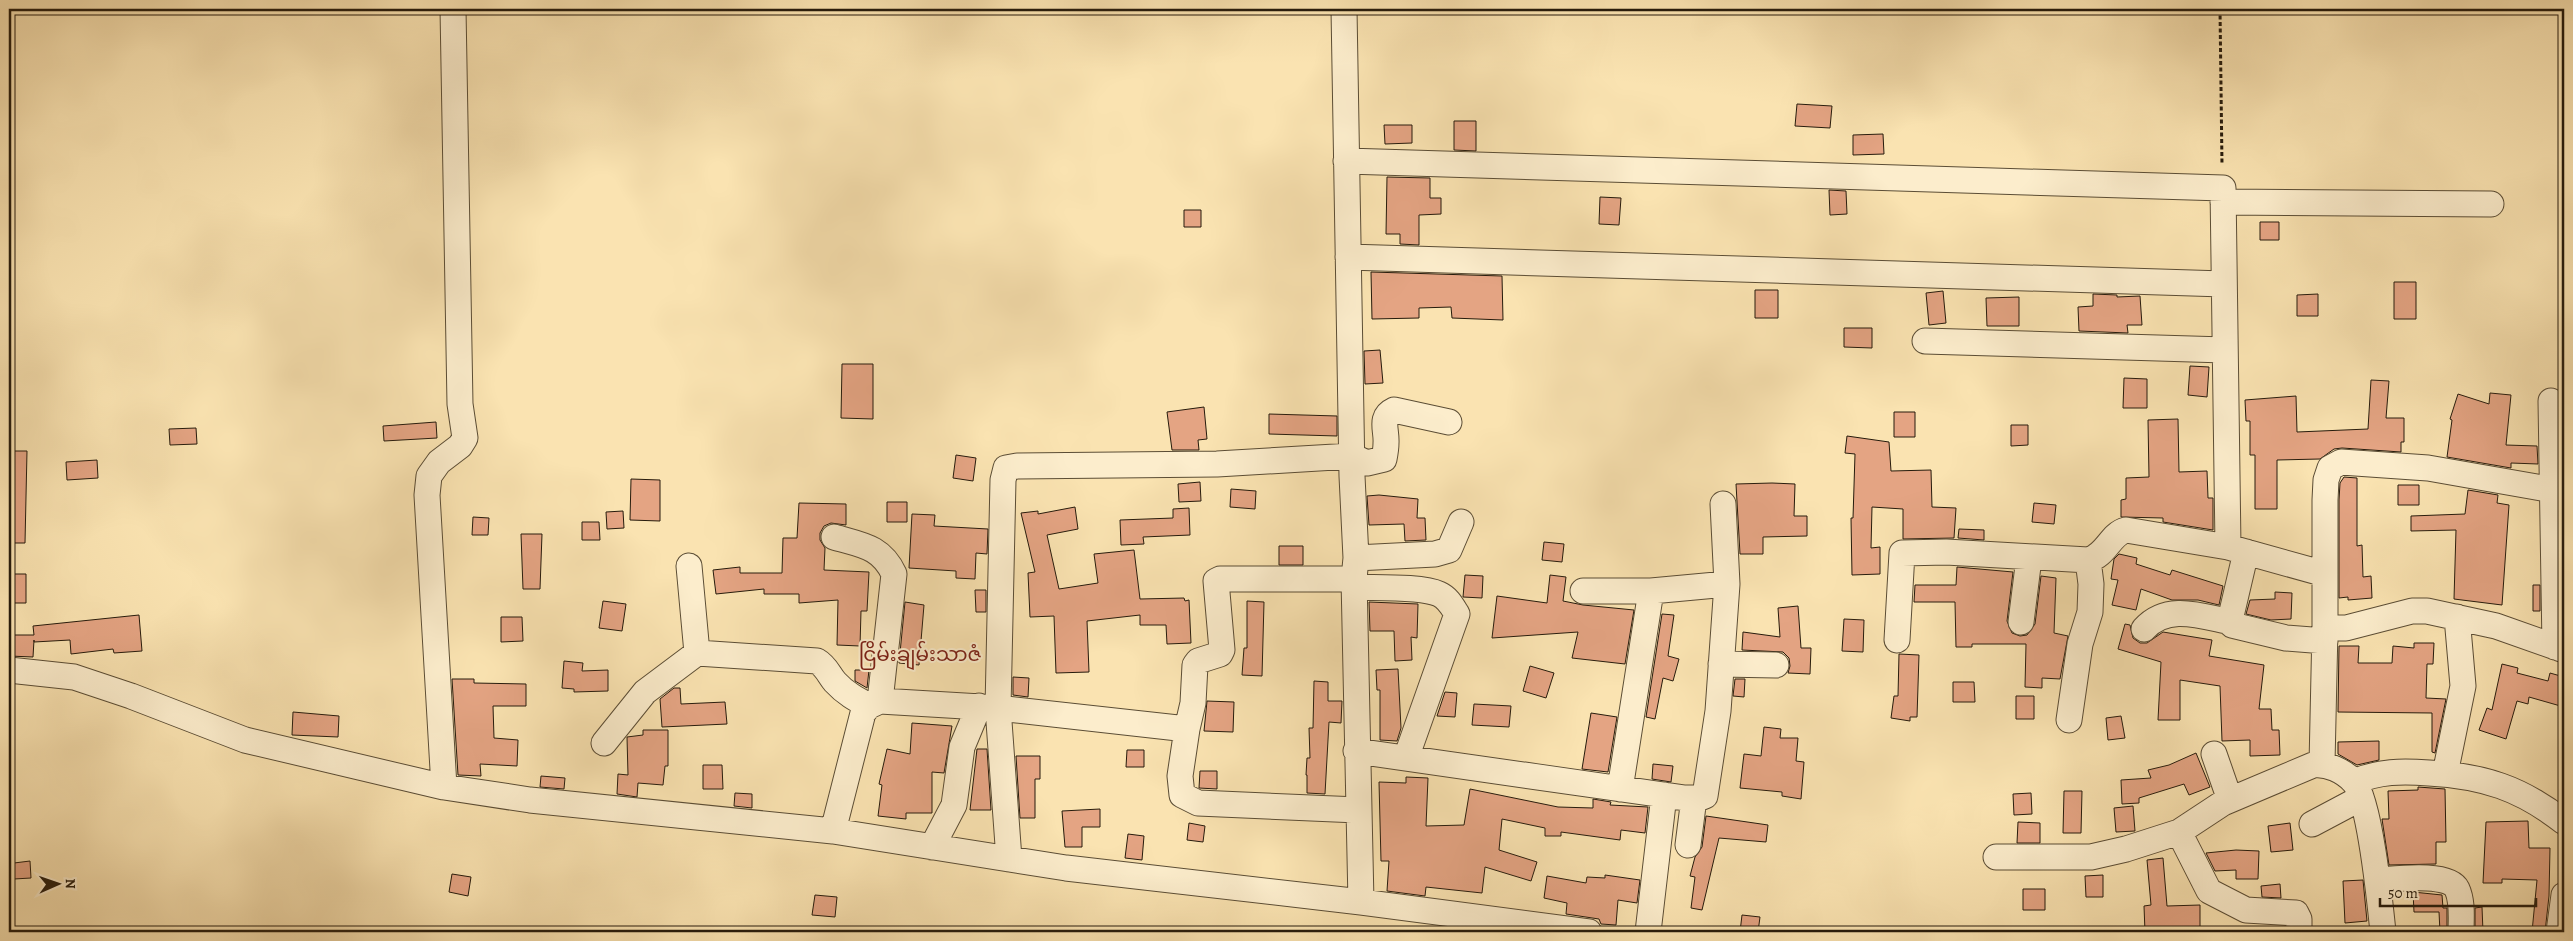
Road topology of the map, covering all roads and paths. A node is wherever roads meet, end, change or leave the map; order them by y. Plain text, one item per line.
1 (452, 9) edge
2 (1344, 9) edge
3 (2220, 9) edge
4 (1346, 161) junction
5 (2223, 195) junction
6 (2491, 204) dead end
7 (1348, 257) junction
8 (2224, 284) junction
9 (1925, 341) dead end
10 (2225, 350) junction
11 (2551, 401) dead end
12 (1449, 422) dead end
13 (1352, 456) junction
14 (2553, 490) junction
15 (1723, 504) dead end
16 (1461, 522) dead end
17 (834, 537) dead end
18 (2237, 549) junction
19 (2559, 552) edge
20 (2029, 558) junction
21 (2088, 560) junction
22 (689, 566) dead end
23 (2325, 574) junction
24 (1355, 575) junction
25 (1727, 584) junction
26 (1651, 591) junction
27 (1583, 592) dead end
28 (2457, 617) junction
29 (2021, 622) dead end
30 (2231, 622) junction
31 (2144, 629) dead end
32 (2325, 635) junction
33 (1896, 640) dead end
34 (2560, 648) edge
35 (697, 654) junction
36 (1721, 664) junction
37 (1776, 665) dead end
38 (9, 670) edge
39 (875, 703) junction
40 (988, 707) junction
41 (2069, 720) dead end
42 (1187, 729) junction
43 (604, 743) dead end
44 (1356, 751) junction
45 (2214, 754) dead end
46 (1406, 758) junction
47 (2322, 764) junction
48 (2445, 774) junction
49 (444, 787) junction
50 (1620, 789) junction
51 (2357, 790) junction
52 (1664, 795) junction
53 (1694, 798) junction
54 (2230, 800) junction
55 (1358, 810) junction
56 (2564, 822) edge
57 (2312, 824) dead end
58 (833, 831) junction
59 (2179, 832) junction
60 (1688, 845) dead end
61 (932, 847) junction
62 (1996, 857) dead end
63 (1009, 859) junction
64 (2378, 880) junction
65 (2564, 896) edge
66 (1361, 902) junction
67 (1542, 929) edge
68 (1589, 932) edge
69 (1648, 932) edge
70 (2298, 932) edge
71 (2383, 932) edge
72 (2461, 932) edge
73 (2559, 932) edge

1 - 49 street
2 - 4 street
3 - 5 path
4 - 5 street
4 - 7 street
5 - 6 street
5 - 8 street
7 - 8 street
7 - 13 street
8 - 10 street
9 - 10 street
10 - 18 street
11 - 14 street
12 - 13 street
13 - 24 street
13 - 40 street
14 - 19 street
14 - 23 street
15 - 25 street
16 - 24 street
17 - 39 street
18 - 21 street
18 - 23 street
18 - 30 street
19 - 34 street
20 - 21 street
20 - 29 street
20 - 33 street
21 - 41 street
22 - 35 street
23 - 32 street
24 - 42 street
24 - 44 street
24 - 46 street
25 - 26 street
25 - 36 street
26 - 27 street
26 - 50 street
28 - 32 street
28 - 34 street
28 - 48 street
30 - 31 street
30 - 32 street
32 - 47 street
35 - 39 street
35 - 43 street
36 - 37 street
36 - 53 street
38 - 49 street
39 - 40 street
39 - 58 street
40 - 42 street
40 - 61 street
40 - 63 street
42 - 55 street
44 - 46 street
44 - 55 street
45 - 54 street
46 - 50 street
47 - 51 street
47 - 54 street
48 - 51 street
48 - 56 street
49 - 58 street
50 - 52 street
51 - 57 street
51 - 64 street
52 - 53 street
52 - 69 street
53 - 60 street
54 - 59 street
55 - 66 street
58 - 61 street
59 - 62 street
59 - 70 street
61 - 63 street
63 - 66 street
64 - 71 street
64 - 72 street
65 - 73 street
66 - 67 street
67 - 68 street

